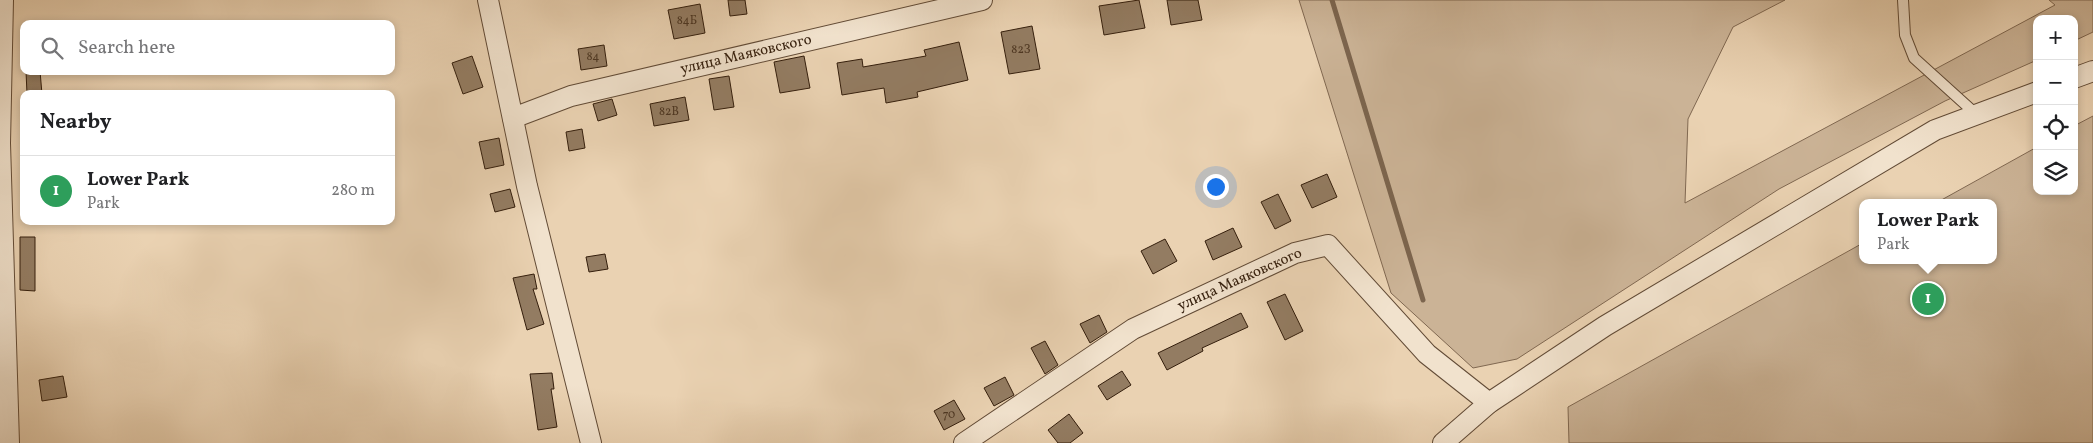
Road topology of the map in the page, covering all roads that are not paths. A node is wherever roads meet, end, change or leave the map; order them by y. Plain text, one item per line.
1 (3, 0) edge
2 (488, 0) edge
3 (982, 0) edge
4 (1903, 0) edge
5 (2093, 71) edge
6 (2078, 77) edge
7 (2033, 94) edge
8 (1977, 115) junction
9 (513, 118) junction
10 (1489, 403) junction
11 (9, 443) edge
12 (590, 443) edge
13 (964, 443) edge
14 (1443, 443) edge

1 - 11 street
2 - 9 street
3 - 9 street, улица Маяковского
4 - 8 lane
5 - 6 street
7 - 8 street
8 - 10 street
9 - 12 street
10 - 13 street, улица Маяковского
10 - 14 street

